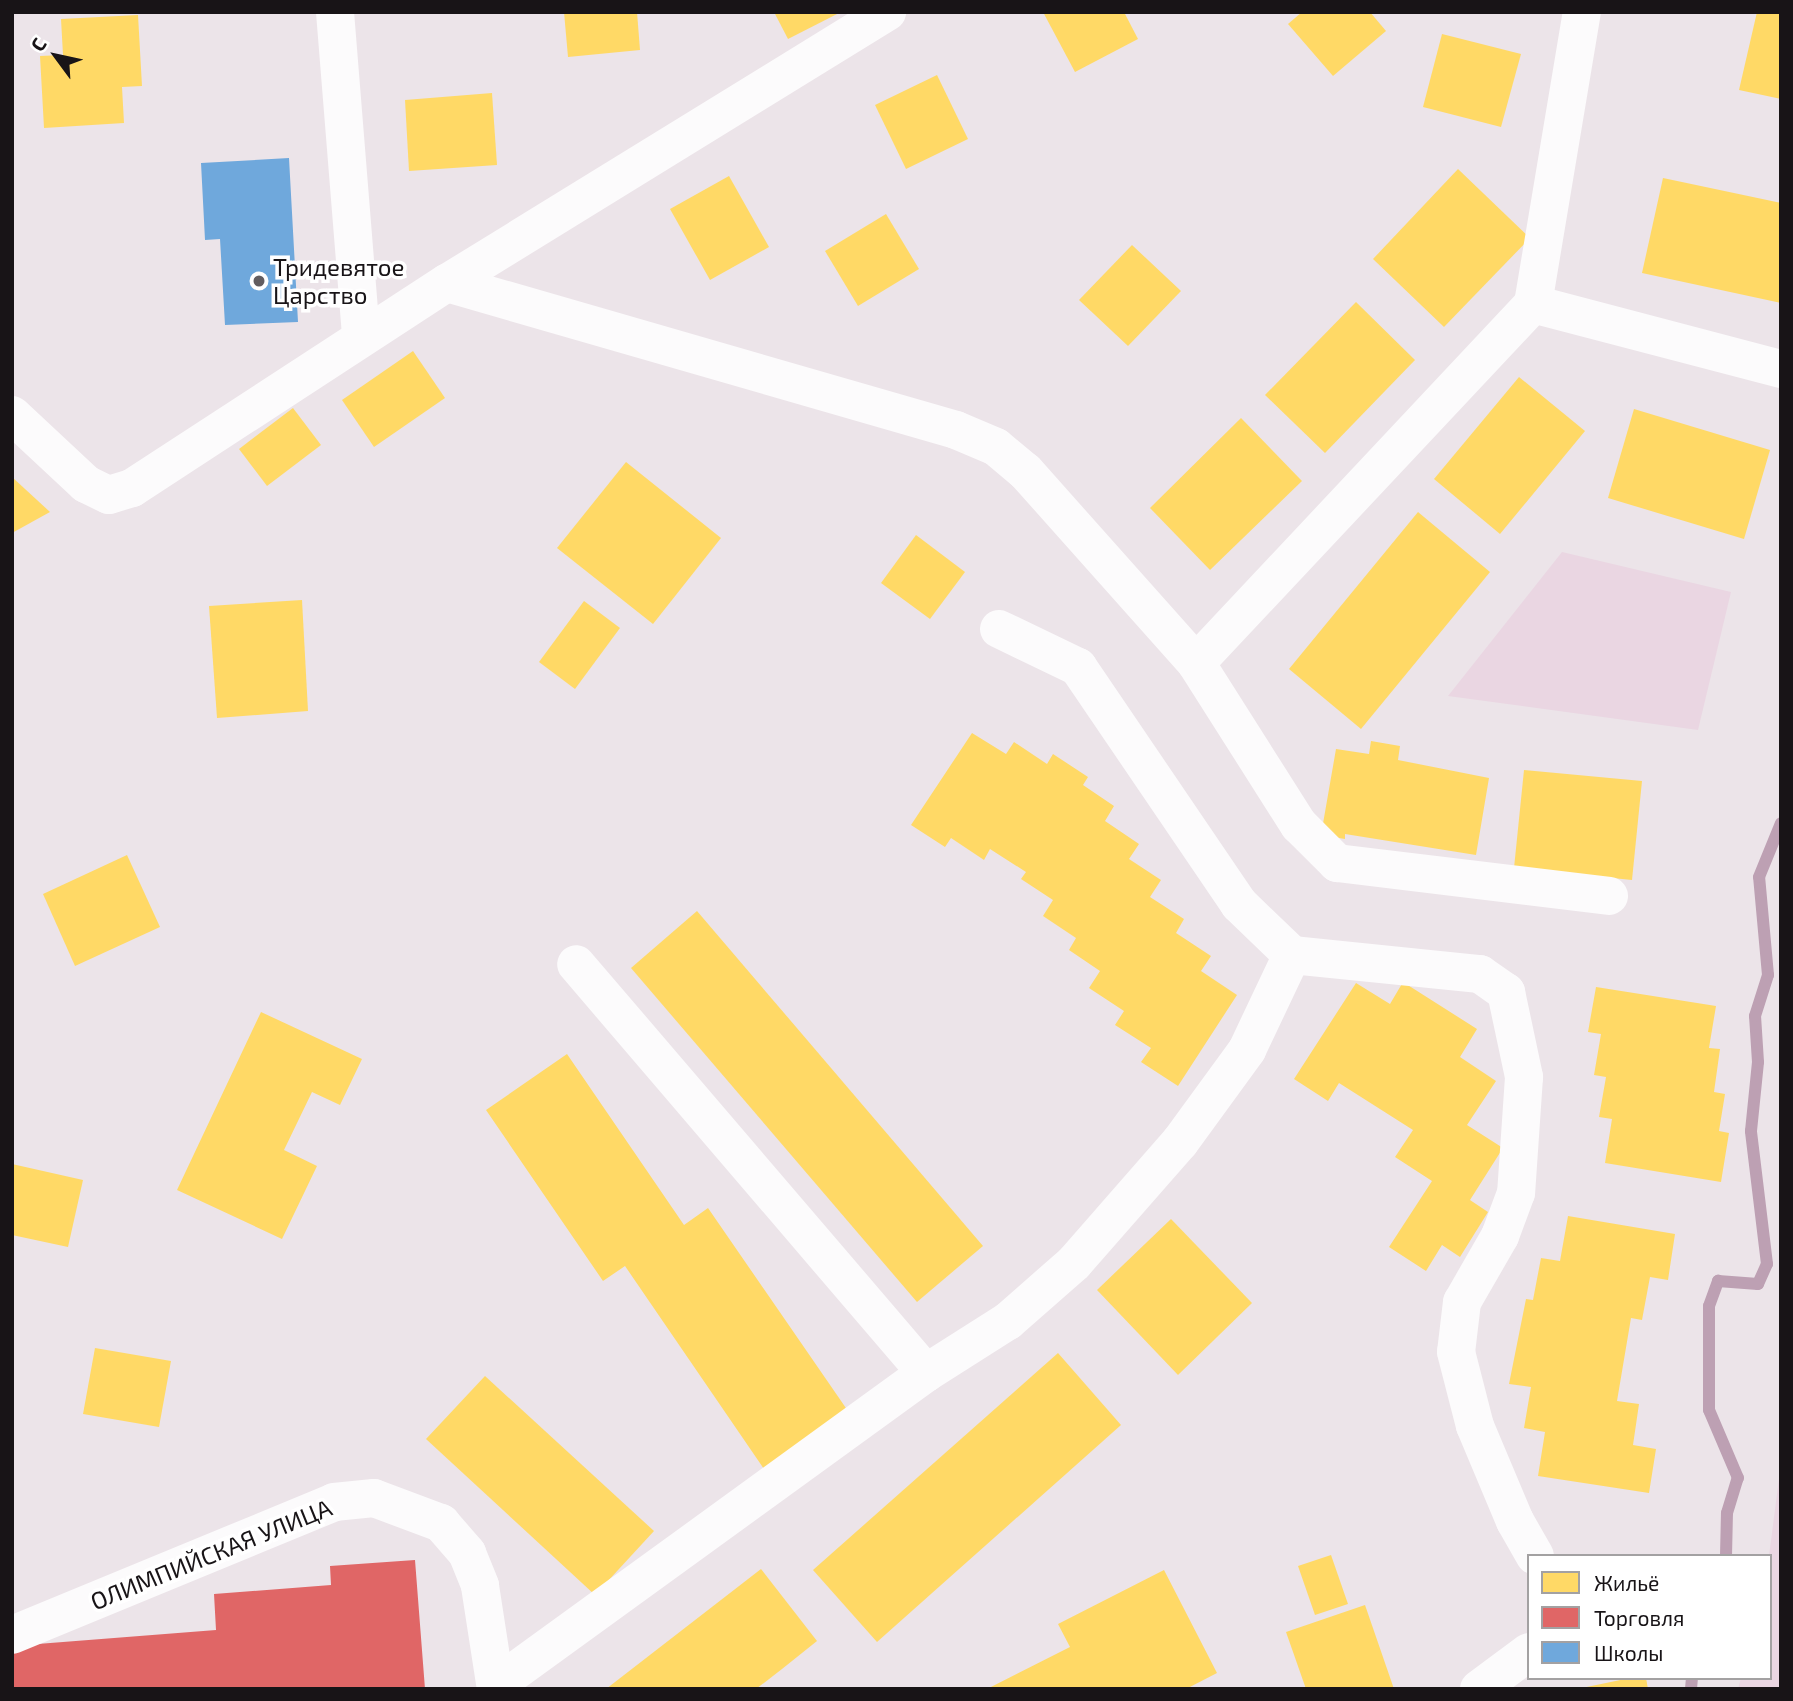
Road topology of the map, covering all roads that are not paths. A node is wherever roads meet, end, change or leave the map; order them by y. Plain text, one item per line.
1 (335, 12) edge
2 (887, 12) edge
3 (1582, 12) edge
4 (447, 283) junction
5 (1533, 304) junction
6 (361, 337) junction
7 (1781, 369) edge
8 (12, 415) edge
9 (999, 629) dead end
10 (1196, 663) junction
11 (1609, 897) dead end
12 (1292, 955) junction
13 (576, 964) dead end
14 (926, 1373) junction
15 (1534, 1554) edge
16 (12, 1635) edge
17 (1527, 1653) edge
18 (496, 1687) edge
19 (1479, 1689) edge

1 - 6 street
2 - 4 street
3 - 5 street
4 - 6 street
4 - 10 street
5 - 7 street
5 - 10 street
6 - 8 street
9 - 12 street
10 - 11 street
12 - 14 street
12 - 15 street
13 - 14 street
14 - 18 street
16 - 18 street, ОЛИМПИЙСКАЯ УЛИЦА
17 - 19 street

